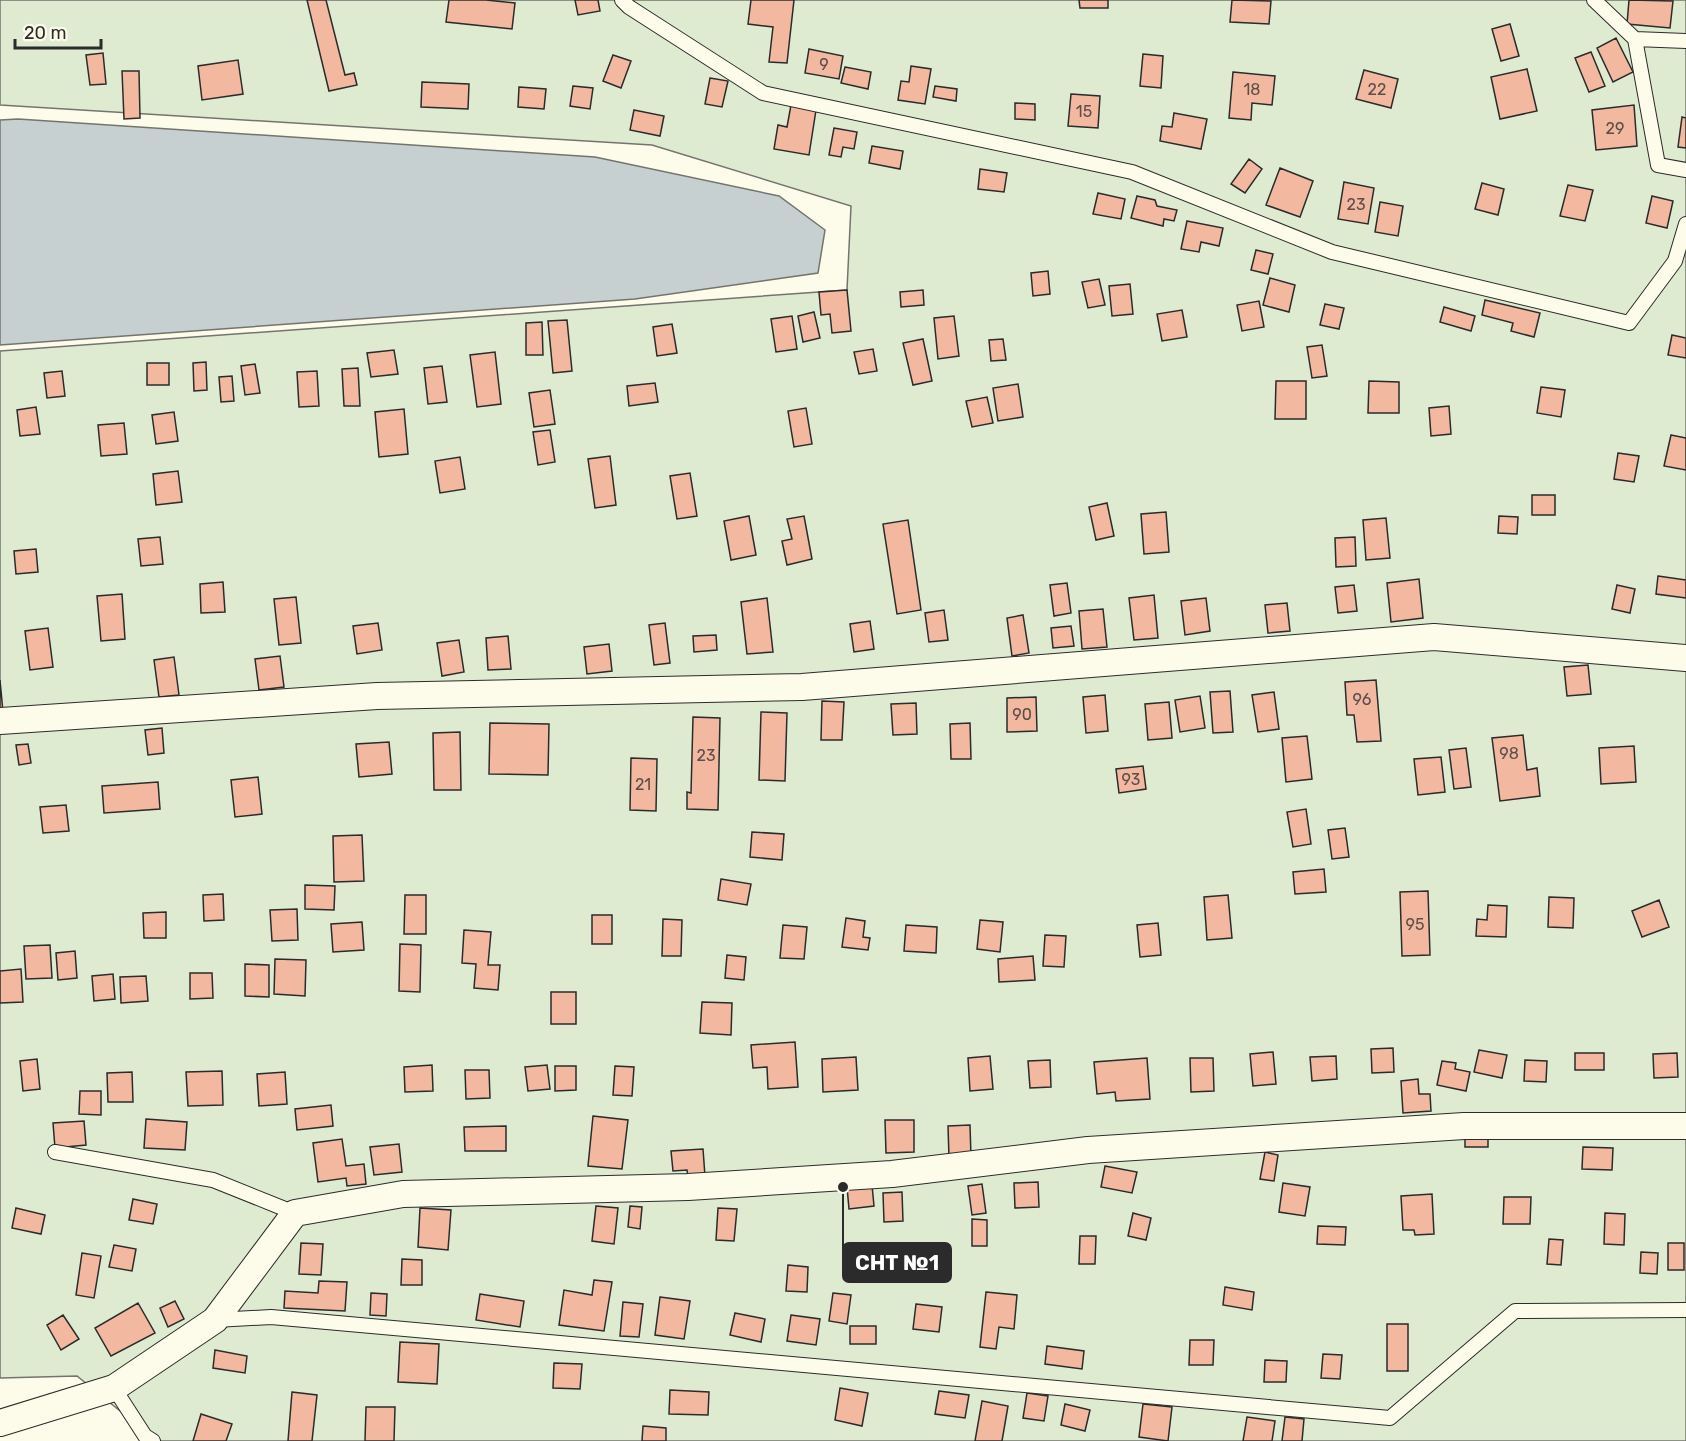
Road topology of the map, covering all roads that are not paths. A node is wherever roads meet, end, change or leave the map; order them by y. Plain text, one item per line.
1 (622, 0) edge
2 (1594, 0) edge
3 (1635, 39) junction
4 (1686, 41) edge
5 (1686, 170) edge
6 (1686, 224) edge
7 (1686, 658) edge
8 (0, 721) edge
9 (1686, 1126) edge
10 (55, 1152) dead end
11 (295, 1213) junction
12 (1686, 1310) edge
13 (214, 1320) junction
14 (114, 1388) junction
15 (0, 1423) edge
16 (153, 1441) edge

1 - 6 lane
2 - 3 lane
3 - 4 lane
3 - 5 lane
7 - 8 street
9 - 11 street
10 - 11 lane
11 - 13 street
12 - 13 lane
13 - 14 street
14 - 15 street
14 - 16 lane

